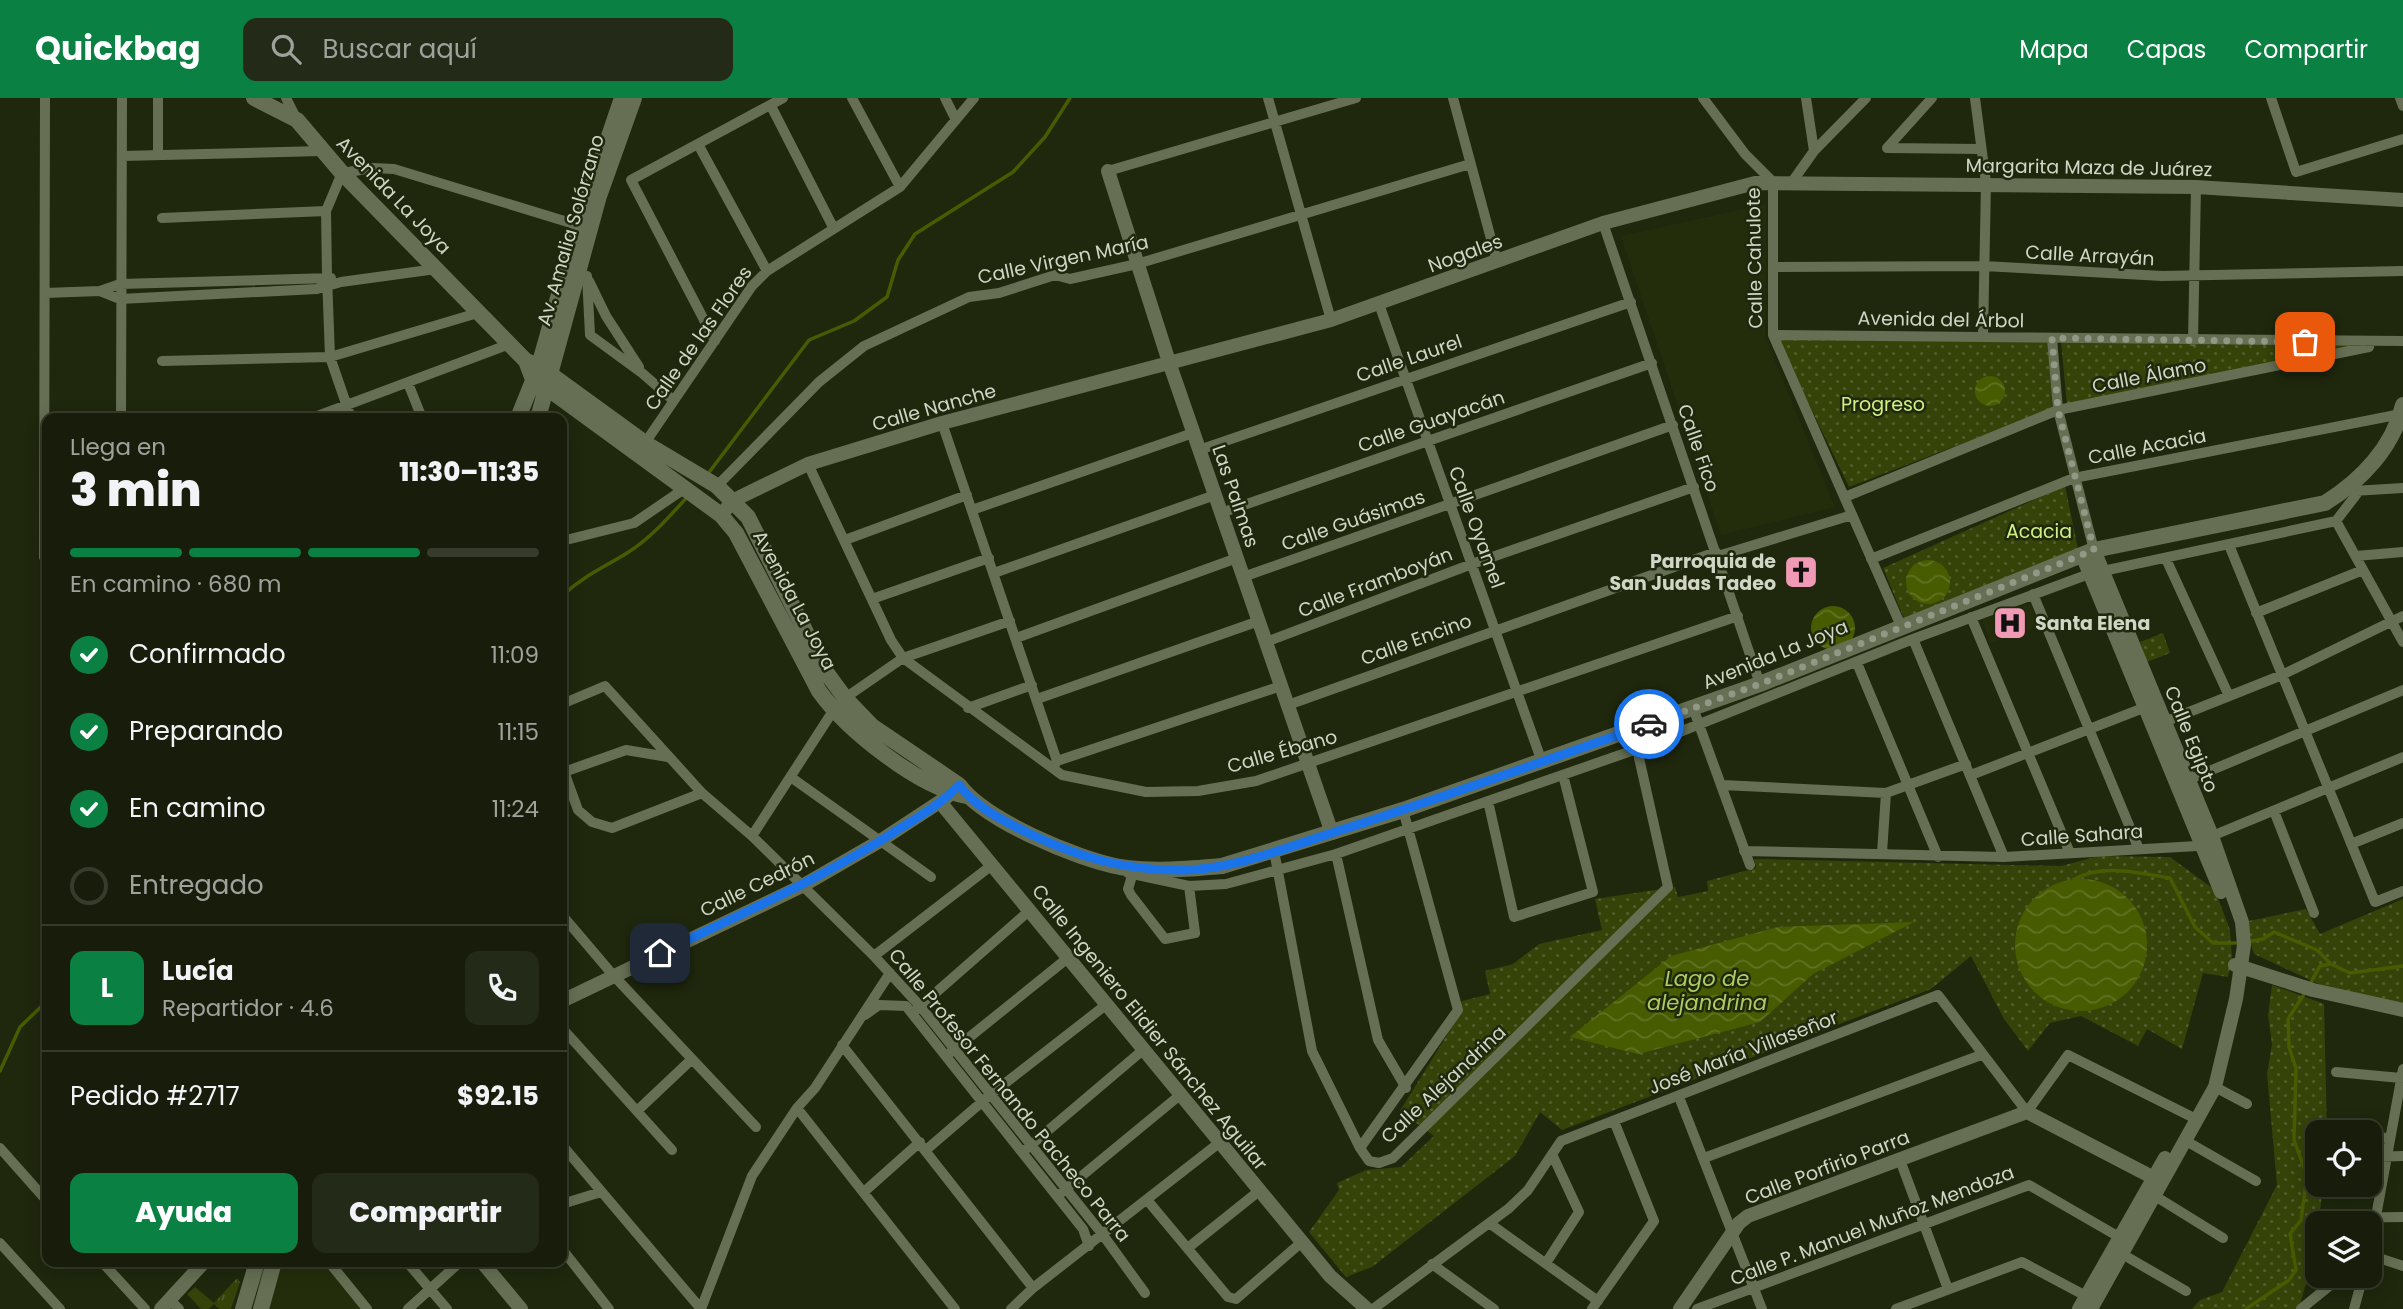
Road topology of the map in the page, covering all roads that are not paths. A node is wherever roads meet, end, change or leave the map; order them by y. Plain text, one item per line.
1 (45, 98) edge
2 (122, 98) edge
3 (158, 98) edge
4 (254, 98) edge
5 (286, 98) edge
6 (294, 98) edge
7 (622, 98) edge
8 (634, 98) edge
9 (783, 98) edge
10 (852, 98) edge
11 (945, 98) edge
12 (974, 98) edge
13 (1268, 98) edge
14 (1356, 98) edge
15 (1452, 98) edge
16 (1703, 98) edge
17 (1806, 98) edge
18 (1866, 98) edge
19 (1932, 98) edge
20 (1975, 98) edge
21 (2271, 98) edge
22 (2400, 98) edge
23 (771, 106) junction
24 (2403, 106) edge
25 (297, 120) junction
26 (956, 120) junction
27 (1274, 121) junction
28 (2403, 139) edge
29 (699, 146) junction
30 (1981, 149) junction
31 (322, 151) junction
32 (1814, 152) junction
33 (158, 155) junction
34 (122, 156) junction
35 (1471, 164) junction
36 (1108, 171) joint
37 (342, 173) junction
38 (1773, 181) junction
39 (1792, 182) junction
40 (1986, 183) junction
41 (900, 187) junction
42 (2196, 187) junction
43 (2403, 200) edge
44 (326, 211) junction
45 (1301, 214) junction
46 (162, 218) dead end
47 (571, 223) dead end
48 (1603, 223) junction
49 (834, 227) junction
50 (1497, 261) junction
51 (1137, 264) junction
52 (1984, 266) junction
53 (1774, 267) junction
54 (436, 269) junction
55 (767, 271) junction
56 (2403, 271) edge
57 (2194, 274) junction
58 (327, 282) junction
59 (120, 284) junction
60 (100, 291) junction
61 (45, 293) junction
62 (120, 299) junction
63 (1631, 302) junction
64 (1379, 304) junction
65 (481, 312) junction
66 (1331, 320) junction
67 (1773, 335) junction
68 (1983, 336) junction
69 (2052, 338) junction
70 (715, 341) junction
71 (2193, 341) junction
72 (2403, 341) edge
73 (2388, 343) junction
74 (510, 344) junction
75 (330, 357) junction
76 (162, 361) dead end
77 (1652, 363) junction
78 (1170, 365) junction
79 (642, 373) junction
80 (539, 374) junction
81 (1406, 378) junction
82 (408, 383) junction
83 (673, 400) junction
84 (347, 406) junction
85 (2058, 410) junction
86 (45, 413) edge
87 (121, 413) edge
88 (327, 413) edge
89 (349, 413) edge
90 (420, 413) edge
91 (520, 413) edge
92 (538, 413) edge
93 (2401, 416) edge
94 (942, 423) junction
95 (1673, 425) junction
96 (1193, 433) junction
97 (1427, 440) junction
98 (645, 443) junction
99 (1199, 450) junction
100 (808, 464) junction
101 (2074, 478) junction
102 (708, 481) junction
103 (1694, 487) junction
104 (2403, 488) edge
105 (2351, 491) junction
106 (689, 492) junction
107 (967, 495) junction
108 (1215, 495) junction
109 (1845, 497) junction
110 (734, 500) junction
111 (1450, 504) junction
112 (972, 510) junction
113 (1221, 513) junction
114 (721, 515) junction
115 (1852, 515) junction
116 (2336, 521) junction
117 (567, 540) edge
118 (845, 540) junction
119 (2229, 545) junction
120 (2088, 552) junction
121 (2403, 552) edge
122 (1717, 554) junction
123 (2356, 556) junction
124 (989, 558) junction
125 (1237, 558) junction
126 (1871, 559) junction
127 (2166, 559) junction
128 (1472, 565) junction
129 (2363, 570) junction
130 (2095, 572) junction
131 (994, 573) junction
132 (1243, 577) junction
133 (2034, 594) junction
134 (872, 600) junction
135 (2256, 613) junction
136 (1738, 616) junction
137 (2403, 616) edge
138 (1971, 617) junction
139 (1010, 621) junction
140 (1258, 621) junction
141 (2392, 621) junction
142 (1901, 626) junction
143 (1495, 629) junction
144 (1016, 638) junction
145 (1913, 639) junction
146 (1266, 642) junction
147 (2403, 642) edge
148 (903, 658) junction
149 (1857, 663) junction
150 (2282, 675) junction
151 (1760, 684) junction
152 (1032, 685) junction
153 (1281, 686) junction
154 (2403, 690) edge
155 (1517, 691) junction
156 (2229, 696) junction
157 (845, 698) junction
158 (1037, 699) junction
159 (567, 702) edge
160 (2151, 704) junction
161 (1288, 705) junction
162 (968, 708) junction
163 (1693, 708) junction
164 (833, 711) junction
165 (2159, 724) junction
166 (1701, 725) junction
167 (2091, 730) junction
168 (2305, 732) junction
169 (1637, 749) junction
170 (2028, 753) junction
171 (668, 757) junction
172 (2403, 757) edge
173 (1542, 762) junction
174 (1054, 764) junction
175 (1308, 764) junction
176 (1966, 764) junction
177 (567, 768) edge
178 (1563, 775) junction
179 (1971, 775) junction
180 (792, 778) junction
181 (567, 780) edge
182 (2188, 780) junction
183 (1722, 785) junction
184 (1910, 786) junction
185 (2327, 789) junction
186 (702, 793) junction
187 (1886, 793) junction
188 (955, 794) junction
189 (1488, 801) junction
190 (1403, 810) junction
191 (2274, 811) junction
192 (2403, 823) edge
193 (1410, 829) junction
194 (1332, 833) junction
195 (752, 836) junction
196 (2208, 840) junction
197 (880, 841) junction
198 (2351, 844) junction
199 (2138, 847) junction
200 (1273, 850) junction
201 (1744, 851) junction
202 (1882, 853) junction
203 (2070, 853) junction
204 (1336, 854) junction
205 (1938, 857) junction
206 (2004, 857) junction
207 (992, 865) junction
208 (1750, 865) dead end
209 (1116, 866) junction
210 (1277, 871) junction
211 (1132, 876) junction
212 (931, 877) dead end
213 (802, 886) junction
214 (1189, 886) junction
215 (2403, 891) edge
216 (1030, 910) junction
217 (2314, 913) dead end
218 (567, 921) edge
219 (874, 956) junction
220 (1069, 957) junction
221 (2238, 966) junction
222 (890, 973) junction
223 (613, 975) junction
224 (567, 998) edge
225 (1107, 1004) junction
226 (916, 1010) junction
227 (2403, 1010) edge
228 (860, 1018) junction
229 (567, 1034) edge
230 (842, 1045) junction
231 (1143, 1049) junction
232 (950, 1053) junction
233 (1981, 1055) junction
234 (692, 1059) junction
235 (2336, 1072) dead end
236 (2402, 1082) edge
237 (2215, 1087) junction
238 (1406, 1088) junction
239 (1180, 1095) junction
240 (1679, 1097) junction
241 (986, 1098) junction
242 (2247, 1104) dead end
243 (797, 1108) junction
244 (637, 1111) junction
245 (2027, 1112) junction
246 (2190, 1116) junction
247 (1614, 1121) junction
248 (756, 1127) dead end
249 (2382, 1138) edge
250 (2390, 1138) junction
251 (2186, 1141) junction
252 (1219, 1143) junction
253 (923, 1146) junction
254 (0, 1148) edge
255 (1360, 1148) junction
256 (1026, 1149) junction
257 (672, 1150) dead end
258 (567, 1151) edge
259 (1552, 1154) junction
260 (2403, 1156) edge
261 (2382, 1157) edge
262 (2387, 1157) junction
263 (1704, 1158) junction
264 (1900, 1160) junction
265 (2154, 1178) junction
266 (2256, 1181) dead end
267 (864, 1191) junction
268 (1259, 1191) junction
269 (601, 1192) junction
270 (1061, 1193) junction
271 (42, 1195) edge
272 (2155, 1196) junction
273 (1148, 1201) junction
274 (567, 1202) edge
275 (2376, 1211) edge
276 (2382, 1217) edge
277 (2403, 1217) edge
278 (1489, 1223) junction
279 (1924, 1225) junction
280 (1732, 1234) junction
281 (1103, 1235) junction
282 (2222, 1238) dead end
283 (1303, 1241) junction
284 (0, 1243) edge
285 (2124, 1245) junction
286 (1089, 1246) junction
287 (1189, 1247) junction
288 (567, 1255) edge
289 (2382, 1259) edge
290 (1546, 1263) junction
291 (1432, 1264) junction
292 (2403, 1266) edge
293 (107, 1267) edge
294 (195, 1267) edge
295 (256, 1267) edge
296 (273, 1267) edge
297 (333, 1267) edge
298 (411, 1267) edge
299 (455, 1267) edge
300 (486, 1267) edge
301 (1033, 1288) junction
302 (2327, 1288) edge
303 (2359, 1288) edge
304 (431, 1289) junction
305 (1754, 1289) junction
306 (1948, 1290) junction
307 (2186, 1291) dead end
308 (1145, 1293) dead end
309 (1595, 1305) edge
310 (2085, 1305) edge
311 (170, 1306) edge
312 (60, 1309) edge
313 (145, 1309) edge
314 (243, 1309) edge
315 (261, 1309) edge
316 (367, 1309) edge
317 (408, 1309) edge
318 (447, 1309) edge
319 (521, 1309) edge
320 (609, 1309) edge
321 (701, 1309) edge
322 (955, 1309) edge
323 (1012, 1309) edge
324 (1367, 1309) edge
325 (1373, 1309) edge
326 (1493, 1309) edge
327 (1681, 1309) edge
328 (1698, 1309) edge
329 (1762, 1309) edge
330 (1896, 1309) edge
331 (2301, 1309) edge
332 (2354, 1309) edge

1 - 61 street
2 - 34 street
3 - 33 street
4 - 25 main road, Avenida La Joya
5 - 25 street
6 - 25 street
7 - 80 main road, Av. Amalia Solórzano
8 - 80 main road, Av. Amalia Solórzano
9 - 23 street
10 - 41 street
11 - 26 street
12 - 26 street, Calle de las Flores
13 - 27 street
14 - 27 street
15 - 35 street
16 - 38 street, Calle Cahulote
17 - 32 street
18 - 32 street
19 - 30 street
20 - 30 street
21 - 28 street
22 - 24 street
23 - 29 street
23 - 49 street
25 - 31 main road, Avenida La Joya
26 - 41 street, Calle de las Flores
27 - 36 street
27 - 45 street
29 - 55 street
29 - 70 street
30 - 40 street
31 - 33 street
31 - 37 main road, Avenida La Joya
32 - 39 street
33 - 34 street
34 - 59 street
35 - 45 street, Calle Virgen María
35 - 50 street
36 - 51 street, Las Palmas
37 - 44 street
37 - 47 street
37 - 54 main road, Avenida La Joya
38 - 39 street, Margarita Maza de Juárez
38 - 48 street, Nogales
38 - 53 street, Calle Cahulote
39 - 40 street, Margarita Maza de Juárez
40 - 42 street, Margarita Maza de Juárez
40 - 52 street
41 - 49 street, Calle de las Flores
42 - 43 street, Margarita Maza de Juárez
42 - 57 street
44 - 46 street
44 - 58 street
45 - 51 street, Calle Virgen María
45 - 66 street
48 - 50 street, Nogales
48 - 63 street, Calle Fico
49 - 55 street, Calle de las Flores
50 - 64 street, Nogales
51 - 78 street, Las Palmas
51 - 102 street, Calle Virgen María
52 - 53 street, Calle Arrayán
52 - 57 street, Calle Arrayán
52 - 68 street
53 - 67 street, Calle Cahulote
54 - 58 street
54 - 65 main road, Avenida La Joya
55 - 70 street, Calle de las Flores
56 - 57 street, Calle Arrayán
57 - 71 street
58 - 59 street
58 - 62 street
58 - 75 street
59 - 60 street
59 - 62 street
60 - 61 street
60 - 62 street
61 - 86 street
62 - 87 street
63 - 77 street, Calle Fico
63 - 81 street, Calle Laurel
64 - 66 street, Nogales
64 - 81 street, Calle Oyamel
65 - 74 main road, Avenida La Joya
65 - 75 street
66 - 78 street, Nogales
67 - 68 street, Avenida del Árbol
67 - 109 street, Calle Cahulote
68 - 69 street, Avenida del Árbol
69 - 71 street, Avenida del Árbol
69 - 85 street
70 - 83 street, Calle de las Flores
71 - 73 street, Avenida del Árbol
72 - 73 street, Avenida del Árbol
73 - 85 street, Calle Álamo
74 - 80 main road, Avenida La Joya
74 - 82 street
75 - 76 street
75 - 84 street
77 - 95 street, Calle Fico
77 - 97 street, Calle Guayacán
78 - 94 street, Calle Nanche
78 - 96 street, Las Palmas
79 - 79 street
79 - 83 street
80 - 91 main road
80 - 92 main road
80 - 98 main road, Avenida La Joya
80 - 106 main road, Avenida La Joya
81 - 97 street, Calle Oyamel
81 - 99 street, Calle Laurel
82 - 84 street
82 - 90 street
83 - 98 street, Calle de las Flores
84 - 88 street
84 - 89 street
85 - 101 street
85 - 109 street, Calle Álamo
93 - 101 street, Calle Acacia
93 - 105 main road, Avenida La Joya
94 - 100 street, Calle Nanche
94 - 107 street
95 - 103 street, Calle Fico
95 - 111 street, Calle Guásimas
96 - 99 street, Las Palmas
96 - 112 street
97 - 111 street, Calle Oyamel
97 - 113 street, Calle Guayacán
98 - 102 main road, Avenida La Joya
99 - 108 street, Las Palmas
100 - 110 street, Calle Nanche
100 - 118 street, Calle Ébano
101 - 120 street
101 - 126 street, Calle Acacia
102 - 110 main road, Avenida La Joya
103 - 122 street, Calle Fico
103 - 128 street, Calle Framboyán
104 - 105 street
105 - 116 street, Avenida La Joya
105 - 120 main road, Avenida La Joya
106 - 114 main road, Avenida La Joya
106 - 117 street
107 - 112 street
107 - 118 street
108 - 113 street, Las Palmas
108 - 131 street
109 - 115 street, Calle Cahulote
110 - 114 street, Calle Nanche
110 - 157 main road, Avenida La Joya
111 - 128 street, Calle Oyamel
111 - 132 street, Calle Guásimas
112 - 124 street
113 - 125 street, Las Palmas
114 - 164 main road, Avenida La Joya
115 - 122 street, Calle Encino
115 - 126 street, Calle Cahulote
116 - 119 street, Avenida La Joya
116 - 123 street
118 - 134 street, Calle Ébano
119 - 127 street, Avenida La Joya
119 - 135 street
120 - 130 street, Calle Egipto
120 - 142 main road, Avenida La Joya
121 - 123 street
122 - 136 street, Calle Fico
122 - 143 street, Calle Encino
123 - 129 street
124 - 131 street
124 - 134 street
125 - 132 street, Las Palmas
125 - 144 street
126 - 142 street, Calle Cahulote
127 - 130 street, Avenida La Joya
127 - 156 street
128 - 143 street, Calle Oyamel
128 - 146 street, Calle Framboyán
129 - 135 street
129 - 141 street
130 - 133 street, Avenida La Joya
130 - 160 street, Calle Egipto
131 - 139 street
132 - 140 street, Las Palmas
133 - 138 street, Avenida La Joya
133 - 167 street
134 - 148 street, Calle Ébano
135 - 150 street
136 - 151 street, Calle Fico
136 - 155 street, Calle Ébano
137 - 141 street
138 - 145 street, Avenida La Joya
138 - 170 street
139 - 144 street
139 - 148 street
140 - 146 street, Las Palmas
140 - 158 street
141 - 147 street
141 - 150 street
142 - 151 main road, Avenida La Joya
143 - 155 street, Calle Oyamel
143 - 161 street, Calle Encino
144 - 152 street
145 - 149 street, Avenida La Joya
145 - 176 street
146 - 153 street, Las Palmas
148 - 157 street
148 - 162 street, Calle Ébano
149 - 166 street, Avenida La Joya
149 - 184 street
150 - 156 street
150 - 168 street
151 - 163 main road, Avenida La Joya
152 - 158 street
152 - 162 street
153 - 161 street, Las Palmas
153 - 174 street
154 - 168 street
155 - 173 street, Calle Oyamel
155 - 175 street, Calle Ébano
156 - 165 street
157 - 188 main road, Avenida La Joya
158 - 174 street
159 - 171 street, Calle Profesor Fernando Pacheco Parra
160 - 165 street, Calle Egipto
160 - 167 street
161 - 175 street, Las Palmas
162 - 174 street, Calle Ébano
163 - 166 street
163 - 173 main road, Avenida La Joya
164 - 180 street
164 - 188 main road, Avenida La Joya
165 - 182 street, Calle Egipto
165 - 196 street, Calle Egipto
166 - 169 street, Avenida La Joya
166 - 183 street
167 - 170 street
167 - 199 street
168 - 182 street
168 - 185 street
169 - 178 street, Avenida La Joya
169 - 255 street, Calle Alejandrina
170 - 179 street
170 - 203 street
171 - 177 street
171 - 186 street, Calle Profesor Fernando Pacheco Parra
172 - 185 street, Calle Sahara
173 - 190 main road, Avenida La Joya
174 - 175 street, Calle Ébano
175 - 194 street, Las Palmas
176 - 179 street
176 - 184 street
178 - 189 street, Avenida La Joya
178 - 189 street
179 - 206 street
180 - 195 street
180 - 197 street
181 - 186 street
182 - 196 street, Calle Egipto
183 - 187 street
183 - 201 street
184 - 187 street
184 - 205 street
185 - 191 street, Calle Sahara
185 - 198 street
186 - 195 street, Calle Profesor Fernando Pacheco Parra
187 - 202 street
188 - 197 street, Calle Cedrón
188 - 207 street, Calle Ingeniero Elidier Sánchez Aguilar
188 - 209 main road, Avenida La Joya
189 - 193 street, Avenida La Joya
190 - 193 street
190 - 194 main road, Avenida La Joya
191 - 196 street, Calle Sahara
191 - 217 street
192 - 198 street
193 - 204 street, Avenida La Joya
193 - 238 street
194 - 200 main road, Avenida La Joya
195 - 213 street, Calle Profesor Fernando Pacheco Parra
196 - 199 street, Calle Sahara
196 - 221 street, Calle Egipto
197 - 212 street
197 - 213 street, Calle Cedrón
198 - 215 street
199 - 203 street, Calle Sahara
200 - 209 main road, Avenida La Joya
200 - 210 street, Calle Alejandrina
201 - 202 street, Calle Sahara
201 - 208 street
202 - 205 street, Calle Sahara
203 - 206 street, Calle Sahara
204 - 210 street, Avenida La Joya
204 - 238 street
205 - 206 street, Calle Sahara
207 - 216 street, Calle Ingeniero Elidier Sánchez Aguilar
207 - 219 street
209 - 211 street, Avenida La Joya
210 - 214 street, Avenida La Joya
210 - 255 street, Calle Alejandrina
211 - 214 street, Avenida La Joya
211 - 214 street
213 - 219 street, Calle Profesor Fernando Pacheco Parra
213 - 223 street, Calle Cedrón
216 - 220 street, Calle Ingeniero Elidier Sánchez Aguilar
216 - 226 street
218 - 223 street
219 - 222 street, Calle Profesor Fernando Pacheco Parra
220 - 225 street, Calle Ingeniero Elidier Sánchez Aguilar
220 - 232 street
221 - 227 street
221 - 237 street
221 - 246 street
222 - 226 street, Calle Profesor Fernando Pacheco Parra
222 - 228 street
223 - 224 street, Calle Cedrón
223 - 234 street
225 - 231 street, Calle Ingeniero Elidier Sánchez Aguilar
225 - 241 street
226 - 228 street
226 - 232 street, Calle Profesor Fernando Pacheco Parra
228 - 230 street
229 - 244 street
230 - 243 street
230 - 253 street
231 - 239 street, Calle Ingeniero Elidier Sánchez Aguilar
231 - 256 street
232 - 241 street, Calle Profesor Fernando Pacheco Parra
233 - 240 street, José María Villaseñor
233 - 245 street
233 - 263 street
234 - 244 street
234 - 248 street
235 - 236 street
236 - 250 street
237 - 242 street
237 - 251 street
238 - 255 street
239 - 252 street, Calle Ingeniero Elidier Sánchez Aguilar
239 - 270 street
240 - 247 street, José María Villaseñor
240 - 263 street
241 - 253 street
241 - 256 street, Calle Profesor Fernando Pacheco Parra
243 - 267 street
243 - 321 street
244 - 257 street
245 - 246 street
245 - 264 street, Calle Porfirio Parra
245 - 265 street
246 - 265 street
247 - 259 street, José María Villaseñor
247 - 309 street
249 - 250 street
250 - 262 street
251 - 266 street
251 - 272 street
252 - 268 street, Calle Ingeniero Elidier Sánchez Aguilar
252 - 273 street
253 - 267 street
253 - 301 street
254 - 271 street
256 - 270 street, Calle Profesor Fernando Pacheco Parra
258 - 269 street
259 - 278 street
259 - 290 street
260 - 262 street
261 - 262 street
262 - 275 street
263 - 280 street
264 - 279 street
264 - 280 street, Calle Porfirio Parra
265 - 285 street
267 - 322 street
268 - 283 street, Calle Ingeniero Elidier Sánchez Aguilar
268 - 287 street
269 - 274 street
269 - 321 street
270 - 281 street, Calle Profesor Fernando Pacheco Parra
270 - 286 street
272 - 282 street
272 - 285 street
273 - 281 street
273 - 287 street
276 - 277 street
278 - 290 street
278 - 291 street
279 - 285 street, Calle P. Manuel Muñoz Mendoza
279 - 305 street, Calle P. Manuel Muñoz Mendoza
279 - 306 street
280 - 305 street
280 - 327 street, Calle Porfirio Parra
281 - 286 street
281 - 308 street, Calle Profesor Fernando Pacheco Parra
283 - 287 street
283 - 324 street, Calle Ingeniero Elidier Sánchez Aguilar
284 - 312 street
285 - 307 street
285 - 310 street
286 - 301 street
288 - 320 street
289 - 292 street
290 - 309 street
291 - 325 street
291 - 326 street
293 - 313 street
294 - 311 street
295 - 314 main road
296 - 315 main road
297 - 316 street
298 - 304 street
299 - 304 street
300 - 319 street
301 - 323 street
302 - 331 street
303 - 332 street
304 - 317 street
304 - 318 street
305 - 328 street, Calle P. Manuel Muñoz Mendoza
305 - 329 street
306 - 310 street
306 - 330 street

